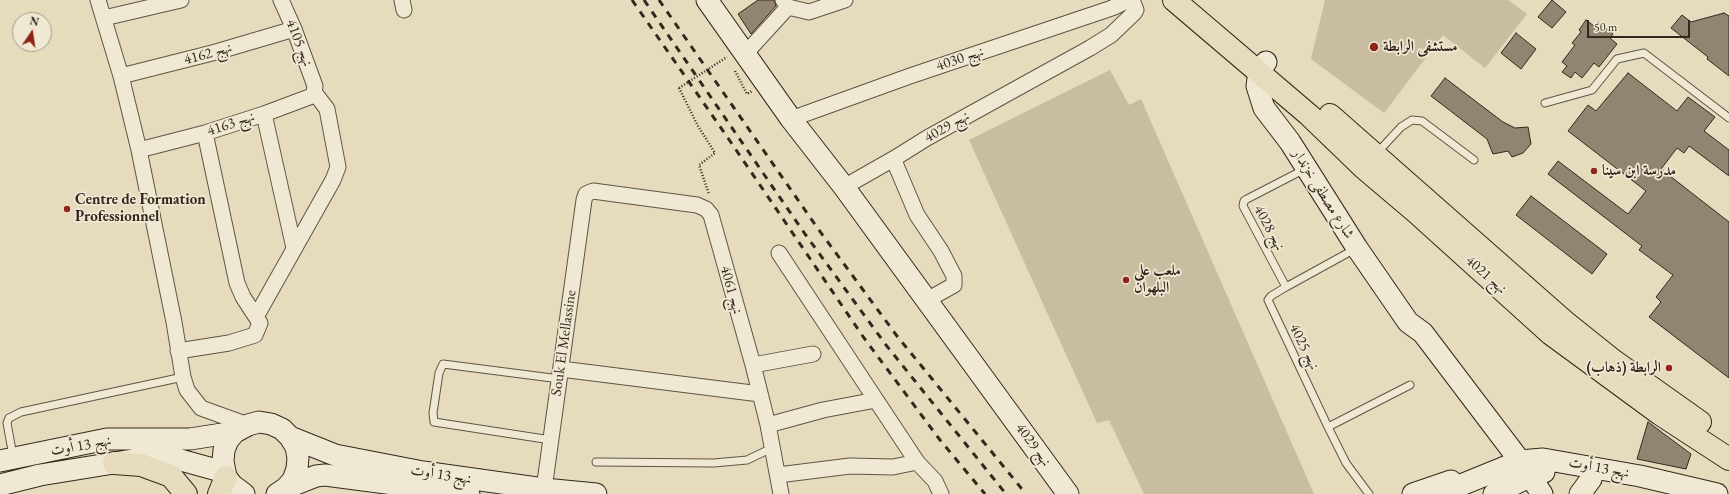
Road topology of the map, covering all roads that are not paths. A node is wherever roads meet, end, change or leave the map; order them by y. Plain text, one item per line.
1 (98, 0) edge
2 (181, 0) edge
3 (281, 0) edge
4 (707, 0) edge
5 (845, 0) edge
6 (1131, 0) edge
7 (1174, 0) edge
8 (1192, 0) edge
9 (785, 3) edge
10 (104, 18) junction
11 (294, 29) junction
12 (736, 55) junction
13 (1263, 67) junction
14 (121, 76) junction
15 (315, 89) junction
16 (1545, 102) dead end
17 (264, 114) junction
18 (1729, 118) edge
19 (791, 119) junction
20 (205, 133) junction
21 (139, 150) junction
22 (1374, 156) junction
23 (895, 158) junction
24 (1474, 160) dead end
25 (1307, 168) junction
26 (844, 187) junction
27 (585, 196) joint
28 (294, 248) junction
29 (1357, 248) junction
30 (779, 253) dead end
31 (1286, 287) junction
32 (927, 300) junction
33 (256, 315) junction
34 (178, 351) junction
35 (813, 354) dead end
36 (753, 365) junction
37 (560, 374) junction
38 (183, 377) junction
39 (1410, 384) dead end
40 (760, 394) junction
41 (876, 400) junction
42 (768, 425) junction
43 (1328, 427) junction
44 (241, 428) junction
45 (290, 437) junction
46 (551, 440) junction
47 (1729, 442) edge
48 (772, 448) junction
49 (7, 459) edge
50 (1729, 459) edge
51 (596, 462) dead end
52 (917, 462) junction
53 (114, 463) junction
54 (778, 475) junction
55 (1520, 475) edge
56 (1481, 477) junction
57 (223, 481) edge
58 (0, 485) edge
59 (1586, 486) edge
60 (544, 489) junction
61 (282, 491) edge
62 (186, 494) edge
63 (244, 494) edge
64 (469, 494) edge
65 (596, 494) edge
66 (781, 494) edge
67 (941, 494) edge
68 (1068, 494) edge
69 (1369, 494) edge
70 (1413, 494) edge
71 (1439, 494) edge
72 (1494, 494) edge
73 (1542, 494) edge
74 (1655, 494) edge
75 (1717, 494) edge

1 - 10 street
2 - 10 street
3 - 11 street, نهج 4105
4 - 12 main road, نهج 4029
5 - 9 street
6 - 19 street, نهج 4030
6 - 23 street, نهج 4029
7 - 13 main road
8 - 13 main road
9 - 12 street
10 - 14 street
11 - 14 street, نهج 4162
11 - 15 street, نهج 4105
12 - 19 main road, نهج 4029
13 - 22 main road, نهج 4021
13 - 25 main road, شارع مصطفى خزندار
13 - 50 main road, نهج 4021
14 - 21 street
15 - 17 street, نهج 4163
15 - 28 street, نهج 4105
16 - 18 lane
17 - 20 street, نهج 4163
17 - 28 street
19 - 26 main road, نهج 4029
20 - 21 street, نهج 4163
20 - 33 street
21 - 34 street
22 - 24 lane
22 - 47 main road, نهج 4021
23 - 26 street
23 - 32 street
25 - 29 main road, شارع مصطفى خزندار
25 - 31 lane, نهج 4028
26 - 32 main road, نهج 4029
27 - 36 street, نهج 4061
27 - 37 street, Souk El Mellassine
28 - 33 street, نهج 4105
29 - 31 lane, نهج 4025
29 - 55 main road, شارع مصطفى خزندار
30 - 41 street
31 - 43 lane, نهج 4025
32 - 68 main road, نهج 4029
33 - 34 street
34 - 38 street
35 - 36 street
36 - 40 street, نهج 4061
37 - 40 street
37 - 46 street, Souk El Mellassine
37 - 46 lane
38 - 44 street
38 - 49 lane
39 - 43 lane
40 - 42 street, نهج 4061
41 - 42 street
41 - 52 street
42 - 48 street, نهج 4061
43 - 69 lane, نهج 4025
44 - 45 main road, نهج 13 أوت
44 - 49 main road, نهج 13 أوت
44 - 57 main road
45 - 60 main road, نهج 13 أوت
45 - 61 main road
46 - 60 street, Souk El Mellassine
48 - 51 lane
48 - 54 street, نهج 4061
52 - 54 street
52 - 67 street
53 - 57 main road, نهج 13 أوت
53 - 58 main road, نهج 13 أوت
53 - 62 main road
54 - 66 street, نهج 4061
55 - 56 main road, نهج 13 أوت
55 - 59 main road, نهج 13 أوت
55 - 72 main road, نهج 13 أوت
55 - 73 main road, شارع مصطفى خزندار
55 - 75 main road, نهج 13 أوت
56 - 70 main road
56 - 71 main road, نهج 13 أوت
57 - 63 main road
59 - 74 main road, نهج 13 أوت
60 - 65 main road, نهج 13 أوت
61 - 64 main road, نهج 13 أوت

